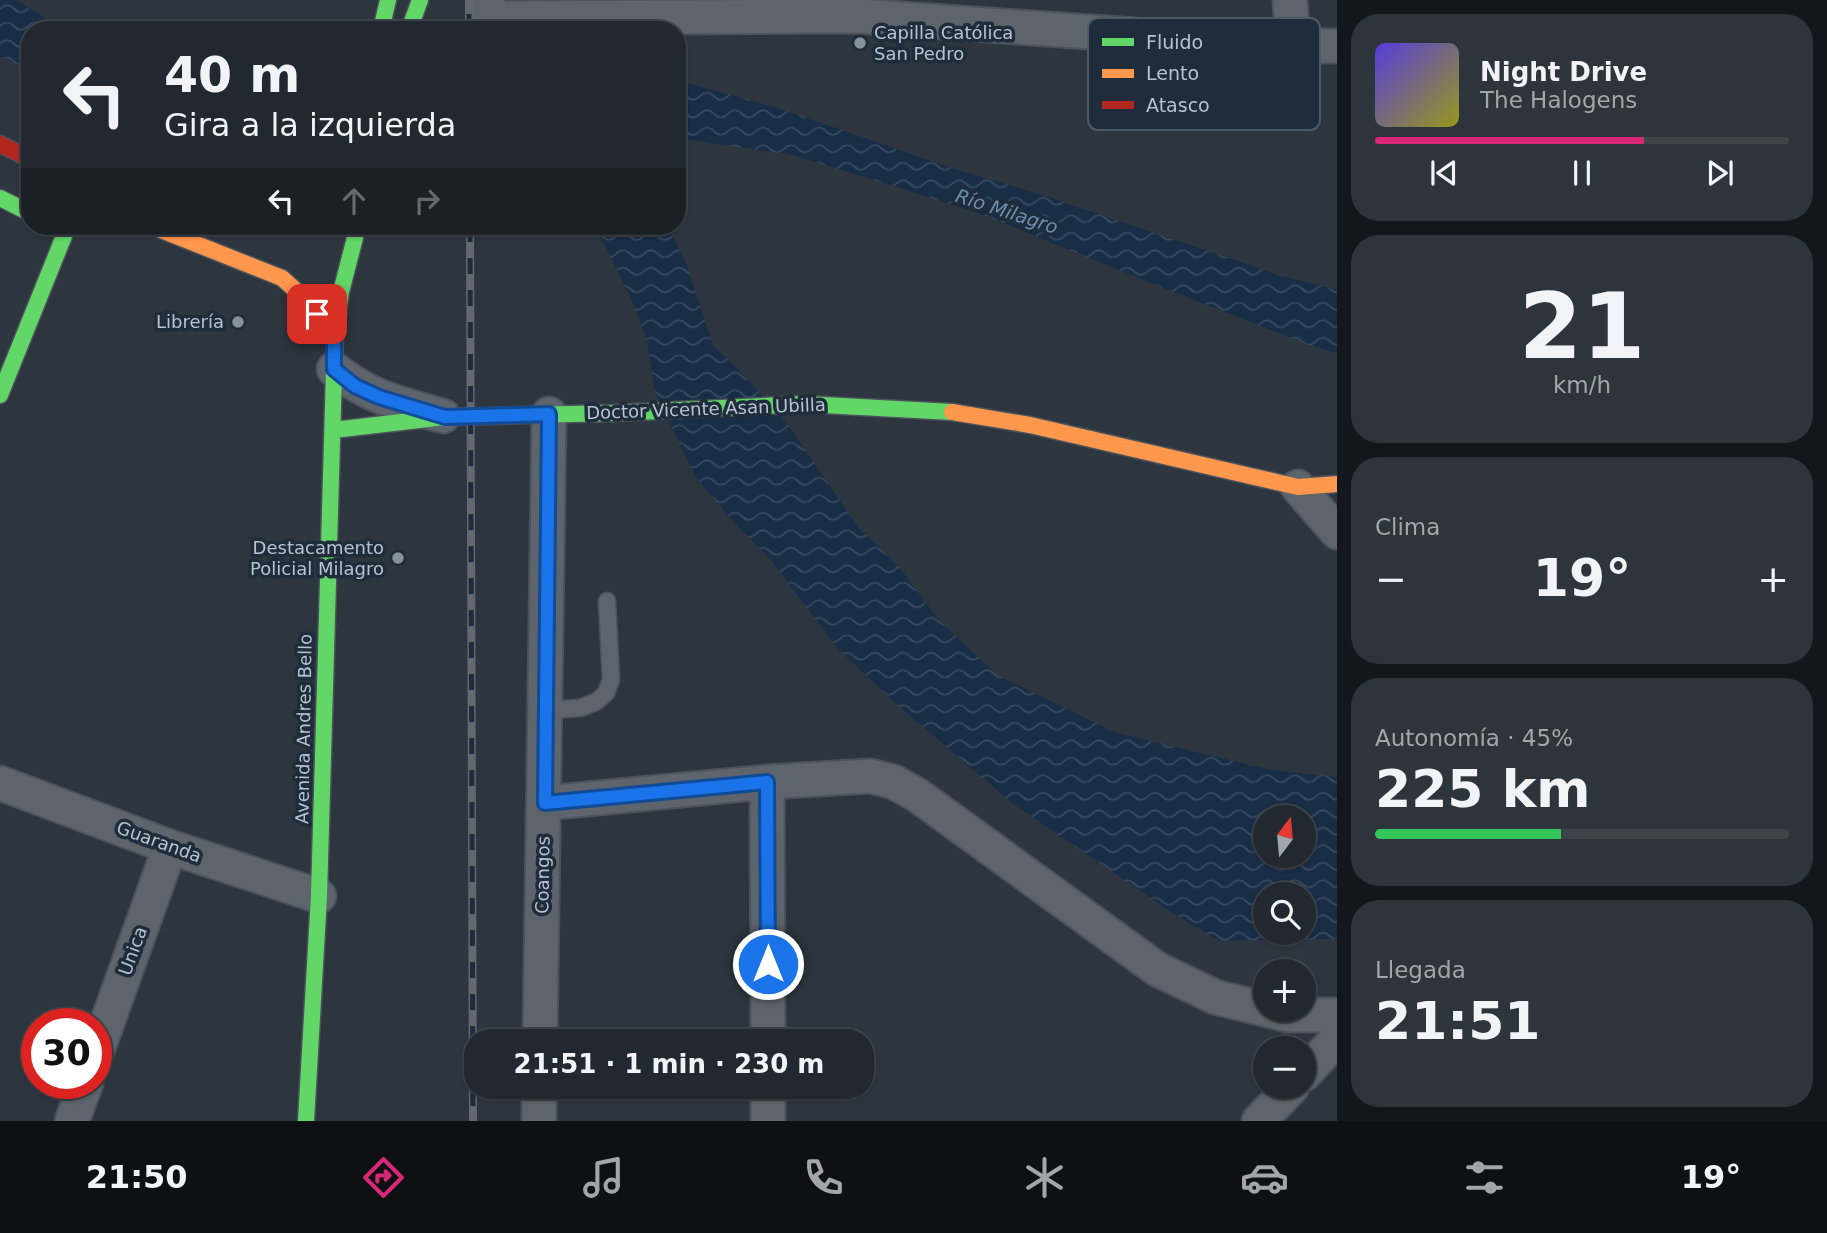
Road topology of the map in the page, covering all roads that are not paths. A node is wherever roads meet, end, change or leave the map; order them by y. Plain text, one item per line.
1 (420, 0) edge
2 (1290, 0) edge
3 (859, 8) edge
4 (488, 9) edge
5 (1291, 18) edge
6 (412, 21) edge
7 (1088, 28) edge
8 (0, 144) edge
9 (21, 154) edge
10 (0, 198) edge
11 (21, 208) edge
12 (62, 235) edge
13 (174, 235) edge
14 (356, 235) edge
15 (282, 278) junction
16 (302, 278) dead end
17 (334, 353) junction
18 (0, 395) edge
19 (549, 414) junction
20 (445, 417) junction
21 (333, 430) junction
22 (1337, 484) edge
23 (1298, 488) junction
24 (1337, 532) edge
25 (607, 601) dead end
26 (545, 710) junction
27 (767, 782) junction
28 (0, 783) edge
29 (545, 803) junction
30 (170, 847) junction
31 (319, 897) junction
32 (112, 1009) edge
33 (1337, 1015) edge
34 (540, 1029) edge
35 (768, 1029) edge
36 (1337, 1039) edge
37 (1316, 1061) edge
38 (80, 1099) edge
39 (539, 1099) edge
40 (768, 1099) edge
41 (1280, 1099) edge
42 (72, 1121) edge
43 (306, 1121) edge
44 (539, 1121) edge
45 (768, 1121) edge
46 (1259, 1121) edge

1 - 6 main road
2 - 5 street
3 - 4 street
3 - 7 street
8 - 9 main road
10 - 11 main road
12 - 18 main road
13 - 15 main road
14 - 17 main road, Avenida Andres Bello
15 - 16 main road
15 - 17 main road
17 - 20 street, Doctor Vicente Asan Ubilla
17 - 21 main road, Avenida Andres Bello
19 - 20 main road, Doctor Vicente Asan Ubilla
19 - 23 main road, Doctor Vicente Asan Ubilla
19 - 26 street, Coangos
20 - 21 main road, Doctor Vicente Asan Ubilla
21 - 31 main road, Avenida Andres Bello
22 - 23 main road, Doctor Vicente Asan Ubilla
23 - 24 street
25 - 26 lane
26 - 29 street, Coangos
27 - 29 street
27 - 33 street
27 - 35 street
28 - 30 street, Guaranda
29 - 34 street, Coangos
30 - 31 street, Guaranda
30 - 32 street, Unica
31 - 43 main road, Avenida Andres Bello
36 - 37 street
38 - 42 street
39 - 44 street
40 - 45 street
41 - 46 street

